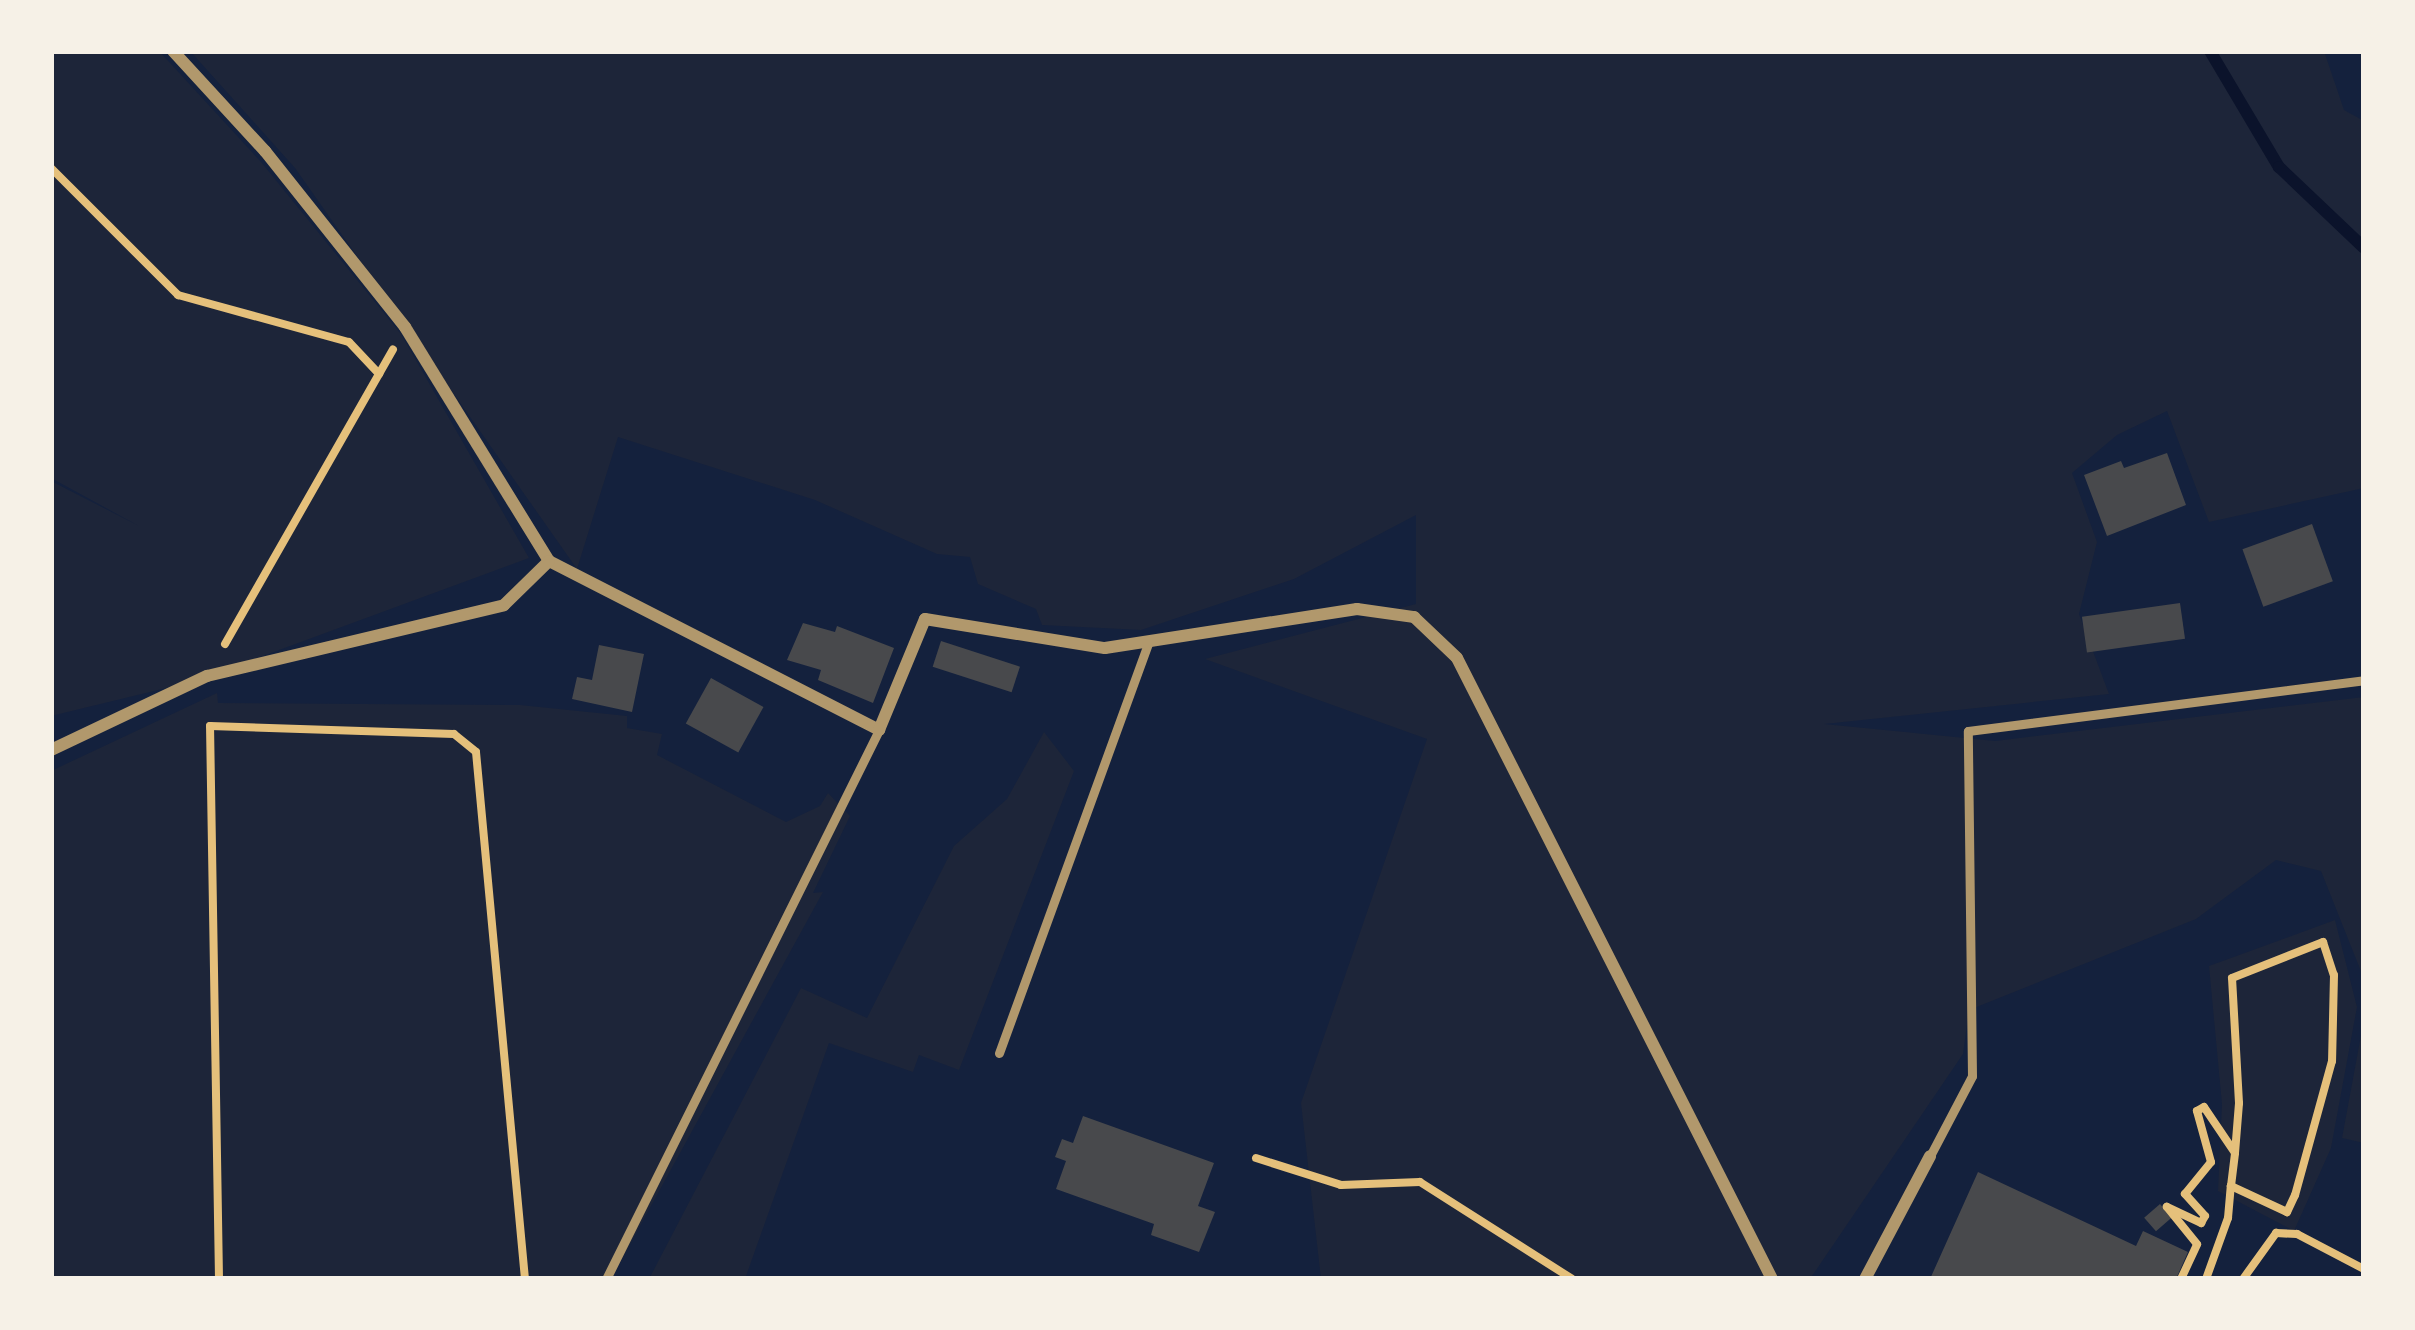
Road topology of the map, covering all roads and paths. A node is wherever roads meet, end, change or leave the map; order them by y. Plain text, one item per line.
1 (173, 51) edge
2 (51, 169) edge
3 (405, 327) junction
4 (379, 374) junction
5 (549, 561) junction
6 (1148, 643) junction
7 (207, 676) junction
8 (2364, 680) edge
9 (879, 730) junction
10 (51, 750) edge
11 (998, 1052) dead end
12 (2235, 1153) junction
13 (1930, 1156) joint
14 (1256, 1158) dead end
15 (2231, 1186) junction
16 (2364, 1269) edge
17 (219, 1279) edge
18 (525, 1279) edge
19 (606, 1279) edge
20 (1572, 1279) edge
21 (1772, 1279) edge
22 (1865, 1279) edge
23 (2181, 1279) edge
24 (2206, 1279) edge
25 (2243, 1279) edge

1 - 3 street
2 - 4 path
3 - 4 path
3 - 5 street
4 - 7 path
5 - 7 street
5 - 9 street
6 - 9 street
6 - 11 lane
6 - 21 street
7 - 10 street
8 - 13 lane
9 - 19 lane
12 - 15 path
12 - 15 path
12 - 23 path
13 - 22 street
14 - 20 path
15 - 24 path
16 - 25 path
17 - 18 path

